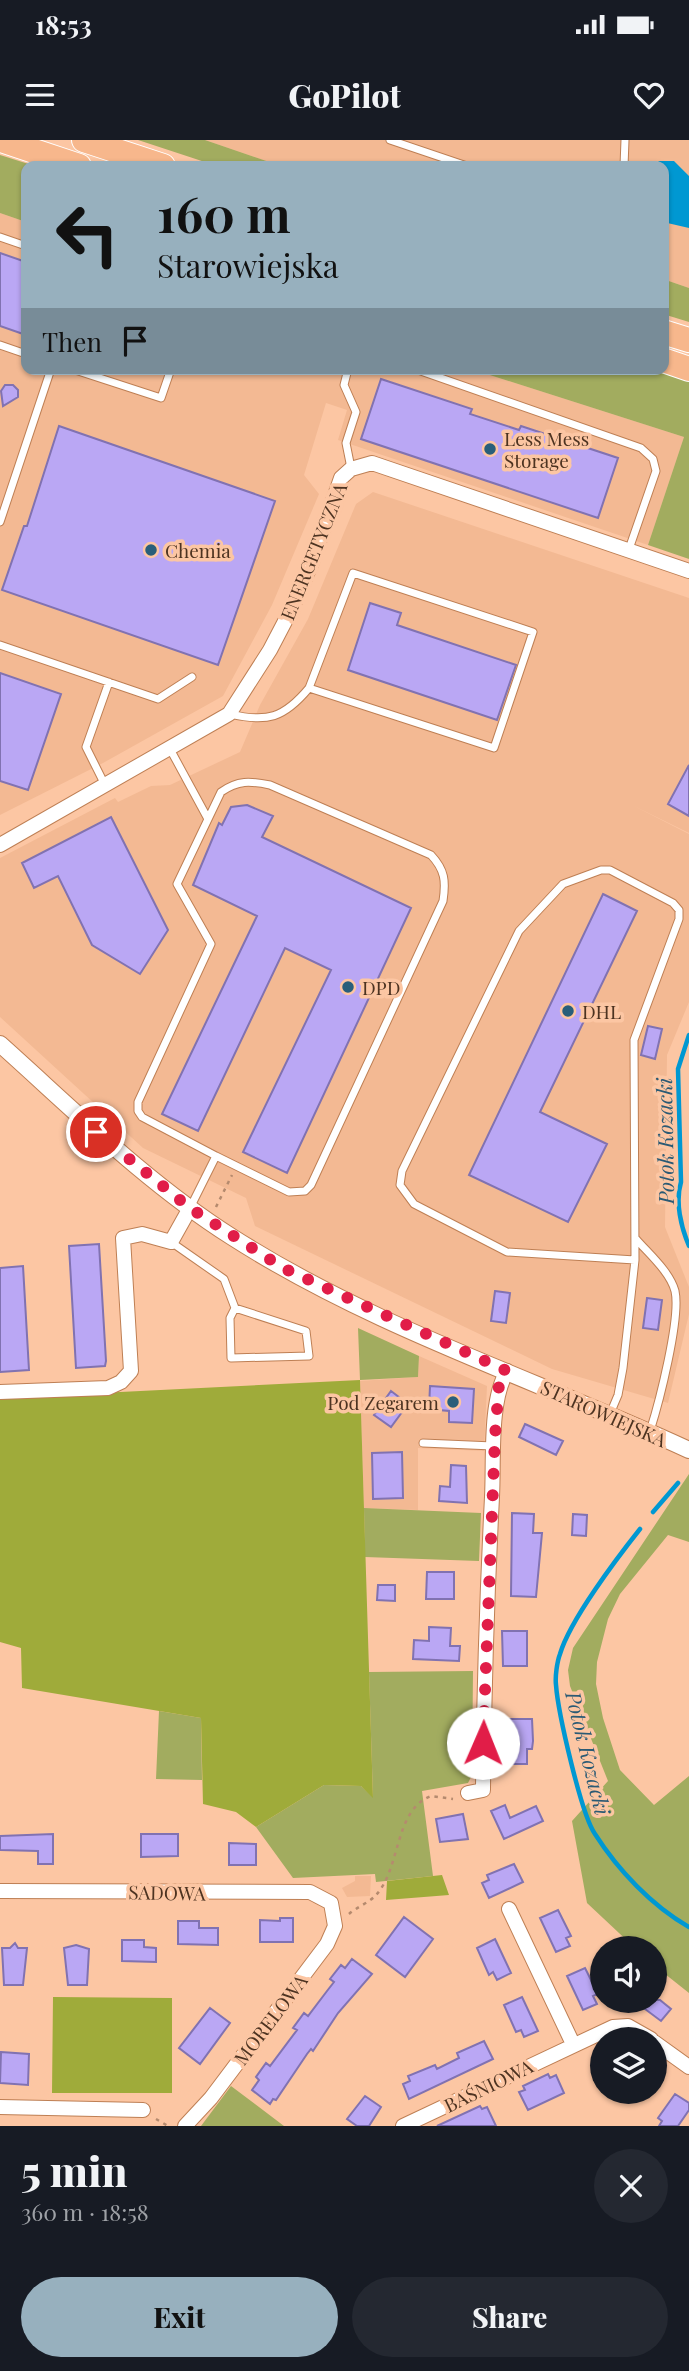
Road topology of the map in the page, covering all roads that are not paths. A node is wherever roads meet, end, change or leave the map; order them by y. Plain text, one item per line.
1 (1, 140) edge
2 (84, 140) edge
3 (390, 140) edge
4 (625, 140) edge
5 (64, 161) edge
6 (148, 161) edge
7 (452, 161) edge
8 (624, 161) edge
9 (0, 237) edge
10 (21, 244) edge
11 (669, 334) edge
12 (689, 340) edge
13 (0, 345) edge
14 (21, 352) edge
15 (669, 362) edge
16 (689, 369) edge
17 (49, 375) edge
18 (90, 375) edge
19 (169, 375) edge
20 (346, 375) edge
21 (432, 375) edge
22 (351, 468) junction
23 (0, 522) edge
24 (629, 549) junction
25 (689, 571) edge
26 (0, 645) edge
27 (192, 677) dead end
28 (109, 682) junction
29 (309, 688) junction
30 (229, 713) junction
31 (170, 749) junction
32 (106, 785) junction
33 (208, 820) junction
34 (0, 845) edge
35 (0, 1044) edge
36 (216, 1156) junction
37 (190, 1208) junction
38 (635, 1239) junction
39 (171, 1242) junction
40 (635, 1260) junction
41 (235, 1308) junction
42 (507, 1371) junction
43 (0, 1392) edge
44 (610, 1415) junction
45 (650, 1432) junction
46 (424, 1443) dead end
47 (495, 1446) junction
48 (685, 1448) edge
49 (467, 1793) dead end
50 (0, 1891) edge
51 (332, 1909) joint
52 (509, 1909) dead end
53 (590, 2037) edge
54 (573, 2044) junction
55 (667, 2050) edge
56 (689, 2067) edge
57 (0, 2107) edge
58 (143, 2110) dead end
59 (185, 2126) edge
60 (403, 2126) edge

1 - 5 highway
2 - 6 highway
3 - 7 lane
4 - 8 lane
9 - 10 lane
11 - 12 highway
13 - 14 lane
15 - 16 highway
17 - 23 lane
18 - 19 lane
20 - 22 lane
21 - 24 lane
22 - 24 street, ENERGETYCZNA
22 - 30 street, ENERGETYCZNA
24 - 25 street, ENERGETYCZNA
26 - 28 lane
27 - 28 lane
28 - 32 lane
29 - 29 lane
29 - 30 lane
30 - 31 street, ENERGETYCZNA
31 - 32 street, ENERGETYCZNA
31 - 33 lane
32 - 34 street, ENERGETYCZNA
33 - 36 lane
33 - 36 lane
35 - 37 street, STAROWIEJSKA
36 - 37 lane
37 - 39 street
37 - 42 street, STAROWIEJSKA
38 - 40 lane
38 - 40 lane
38 - 45 lane
39 - 41 lane
39 - 43 street
40 - 44 lane
41 - 41 lane
42 - 44 street, STAROWIEJSKA
42 - 47 street
44 - 45 street, STAROWIEJSKA
45 - 48 street, STAROWIEJSKA
46 - 47 lane
47 - 49 street
50 - 51 street, SADOWA
51 - 59 street, MORELOWA
52 - 54 street
53 - 54 street, BAŚNIOWA
54 - 60 street, BAŚNIOWA
55 - 56 street, BAŚNIOWA
57 - 58 street

